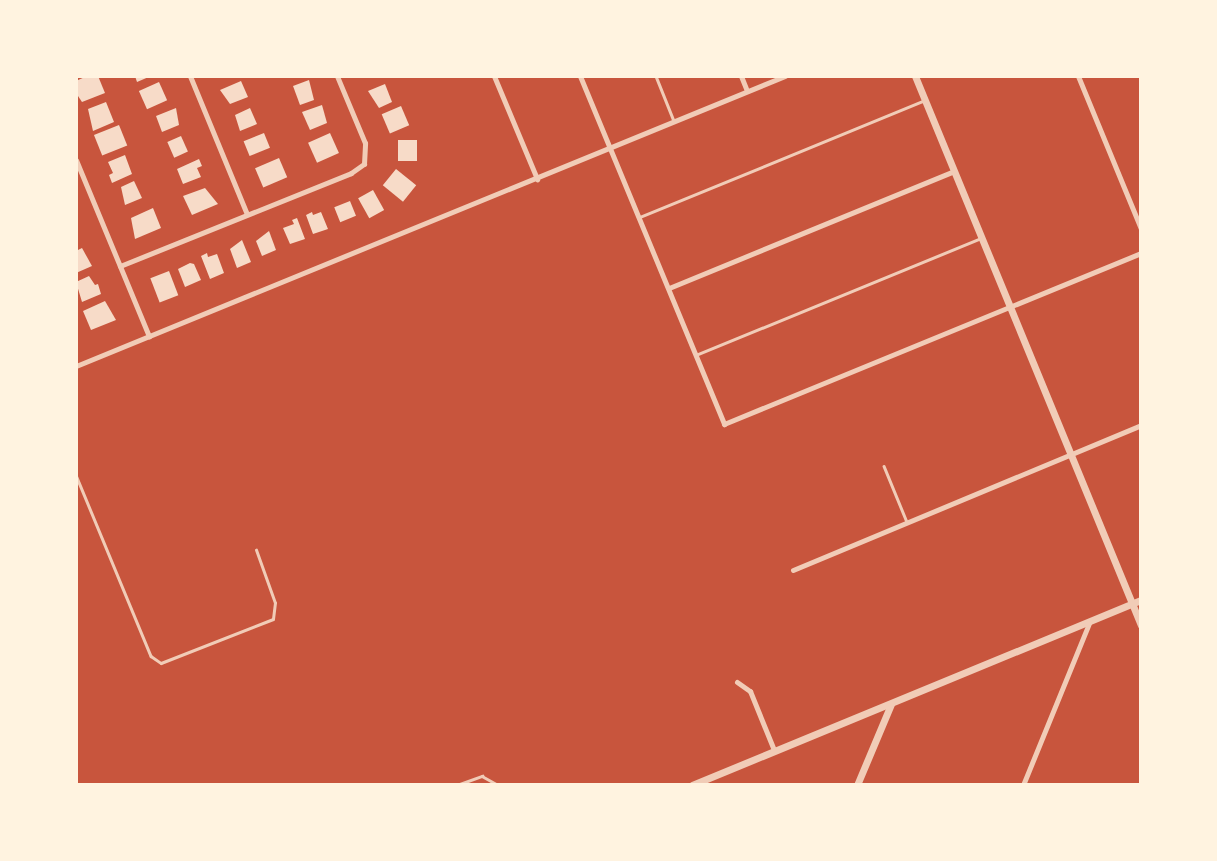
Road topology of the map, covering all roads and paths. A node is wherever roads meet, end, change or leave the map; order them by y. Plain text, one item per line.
1 (190, 76) edge
2 (337, 76) edge
3 (494, 76) edge
4 (580, 76) edge
5 (656, 76) edge
6 (741, 76) edge
7 (785, 76) edge
8 (915, 76) edge
9 (1078, 76) edge
10 (747, 92) junction
11 (925, 100) junction
12 (674, 121) junction
13 (612, 147) junction
14 (76, 160) edge
15 (954, 170) junction
16 (537, 179) junction
17 (247, 214) junction
18 (640, 216) junction
19 (1141, 229) edge
20 (981, 238) junction
21 (1141, 253) edge
22 (120, 266) junction
23 (669, 288) junction
24 (1010, 306) junction
25 (149, 336) junction
26 (696, 355) junction
27 (76, 366) edge
28 (1141, 425) edge
29 (1070, 454) junction
30 (884, 466) dead end
31 (76, 475) edge
32 (907, 522) junction
33 (256, 550) dead end
34 (793, 570) dead end
35 (1141, 600) edge
36 (1132, 604) junction
37 (1090, 621) junction
38 (1141, 625) edge
39 (737, 682) dead end
40 (891, 704) junction
41 (774, 750) junction
42 (457, 785) edge
43 (498, 785) edge
44 (692, 785) edge
45 (857, 785) edge
46 (1022, 785) edge

1 - 17 street
2 - 17 street
3 - 16 street
4 - 13 street
5 - 12 lane
6 - 10 street
7 - 10 street
8 - 11 street
9 - 19 street
10 - 12 street
11 - 15 street
11 - 18 lane
12 - 13 street
13 - 16 street
13 - 18 street
14 - 22 street
15 - 20 street
15 - 23 street
16 - 25 street
17 - 22 street
18 - 23 street
20 - 24 street
20 - 26 lane
21 - 24 street
22 - 25 street
23 - 26 street
24 - 26 street
24 - 29 street
25 - 27 street
28 - 29 street
29 - 32 street
29 - 36 street
30 - 32 lane
31 - 33 lane
32 - 34 street
35 - 36 street
36 - 37 street
36 - 38 street
37 - 40 street
37 - 46 street
39 - 41 street
40 - 41 street
40 - 45 street
41 - 44 street
42 - 43 lane

